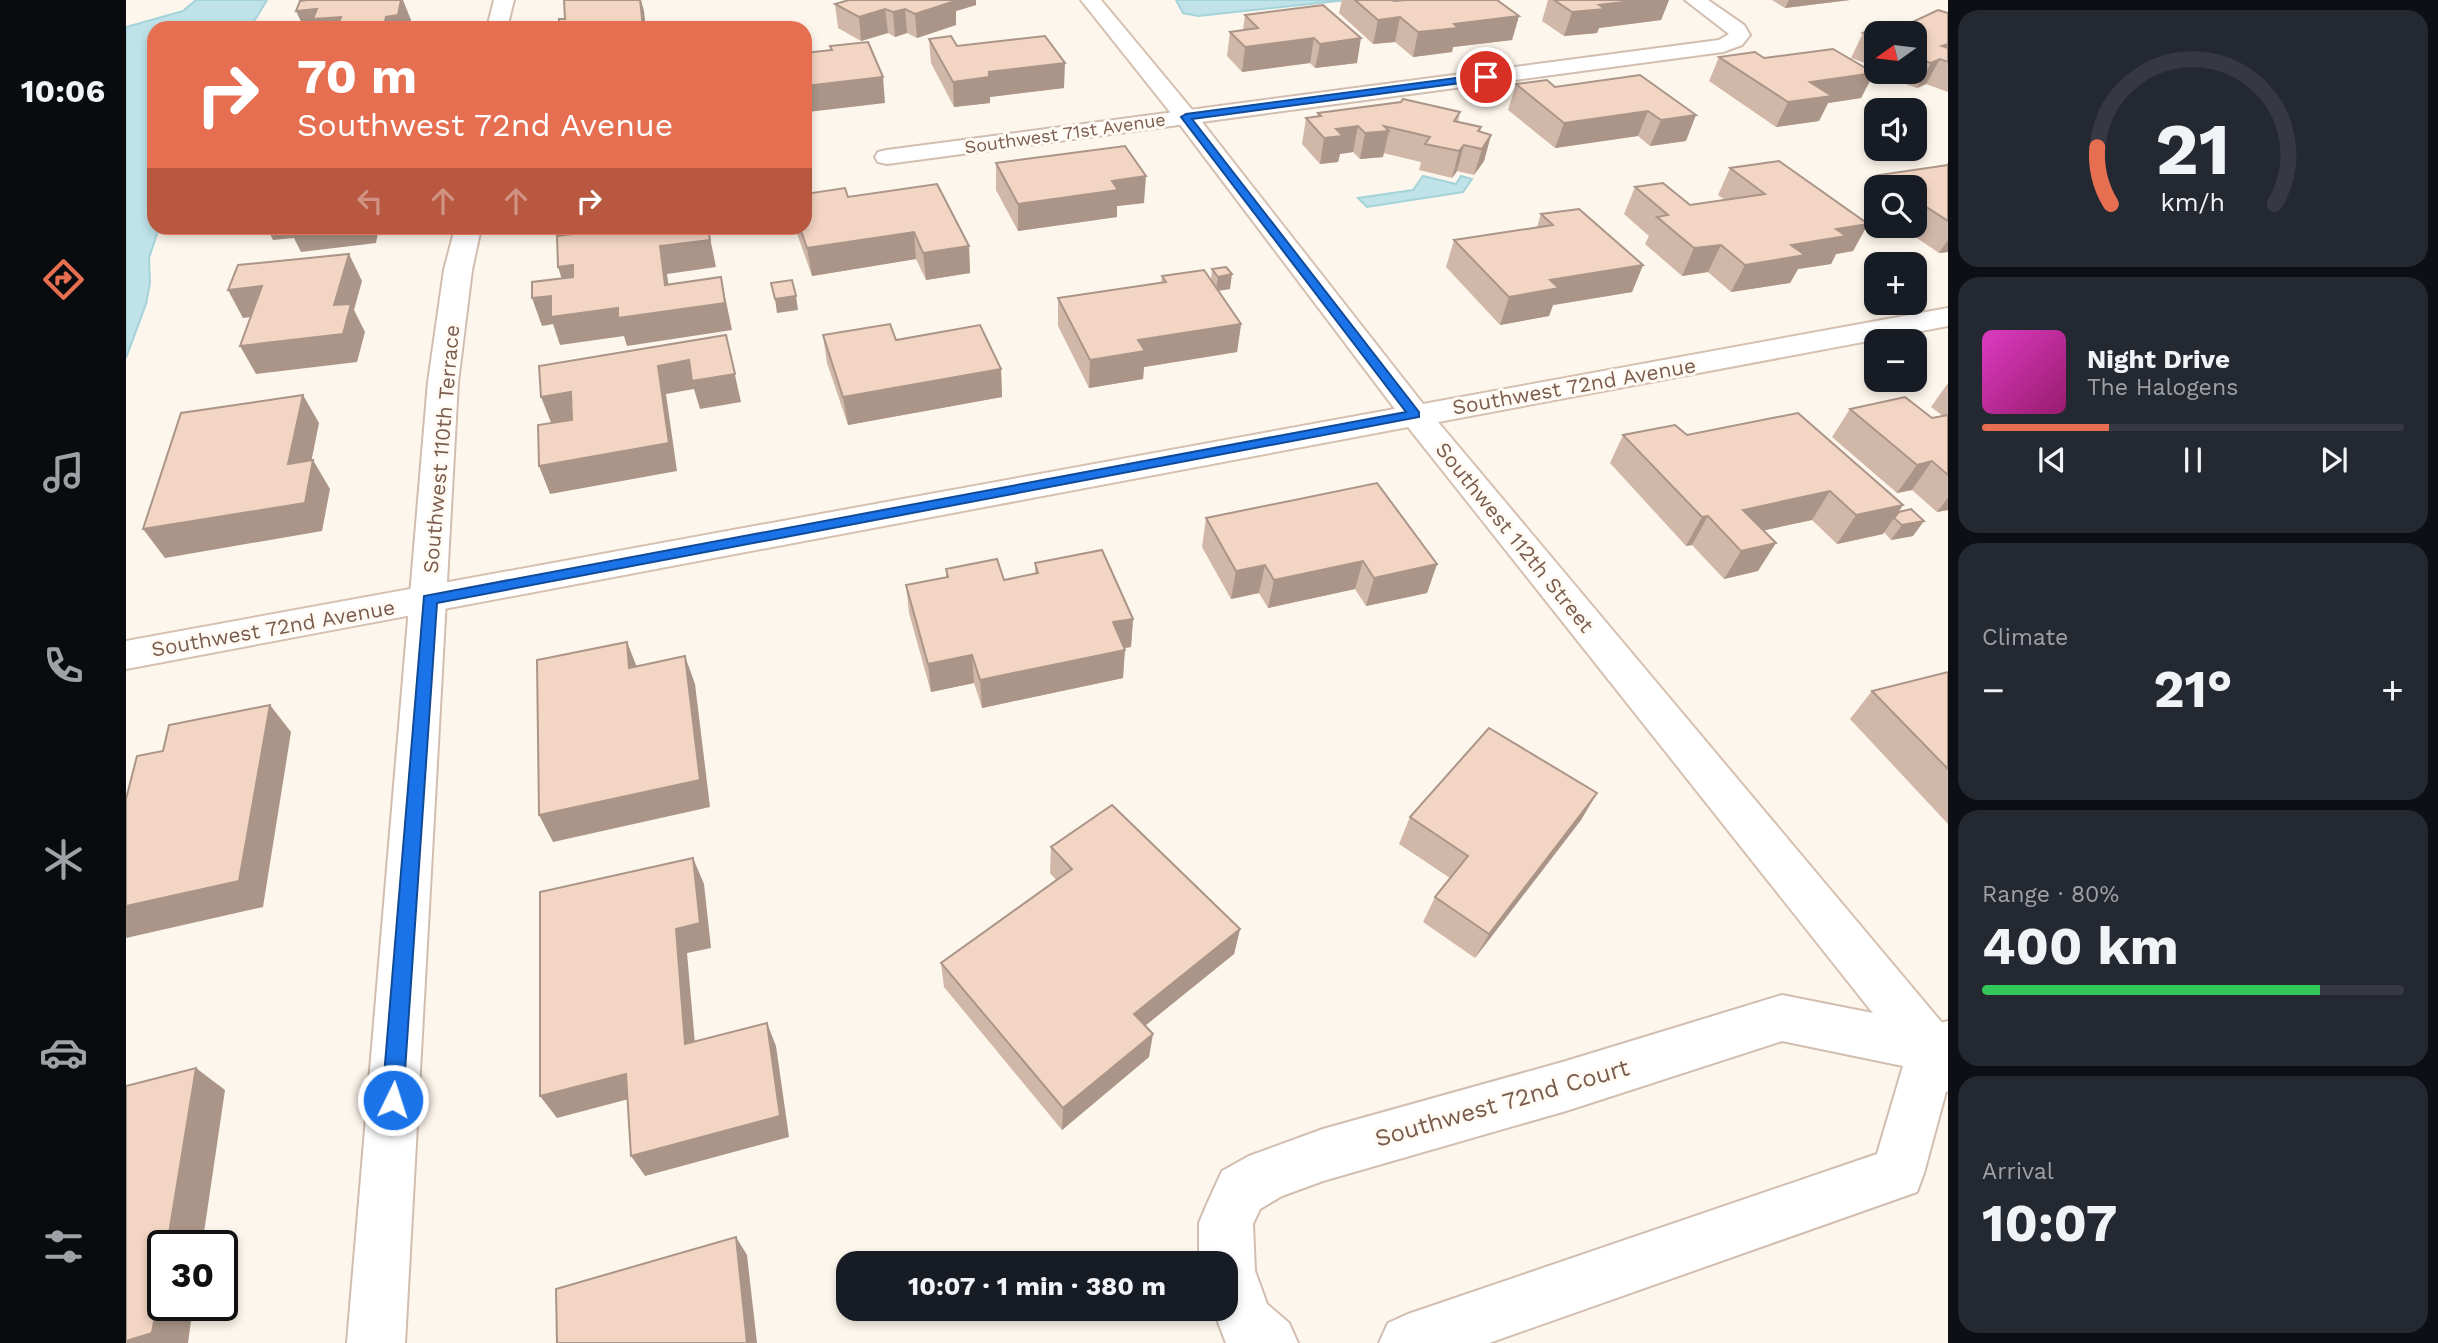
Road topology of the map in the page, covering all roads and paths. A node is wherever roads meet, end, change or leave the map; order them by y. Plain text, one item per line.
1 (504, 0) edge
2 (1091, 0) edge
3 (1695, 0) edge
4 (499, 21) edge
5 (1186, 117) junction
6 (887, 157) dead end
7 (466, 235) edge
8 (1948, 317) edge
9 (1415, 415) junction
10 (430, 599) junction
11 (126, 655) edge
12 (1943, 1053) edge
13 (376, 1343) edge
14 (1269, 1343) edge
15 (1408, 1343) edge

1 - 4 street
2 - 5 street, Southwest 112th Street
3 - 5 street, Southwest 71st Avenue
5 - 6 street, Southwest 71st Avenue
5 - 9 street, Southwest 112th Street
7 - 10 street, Southwest 110th Terrace
8 - 9 street, Southwest 72nd Avenue
9 - 10 street, Southwest 72nd Avenue
9 - 12 street, Southwest 112th Street
10 - 11 street, Southwest 72nd Avenue
10 - 13 street, Southwest 110th Terrace
12 - 14 street, Southwest 72nd Court
12 - 15 street

